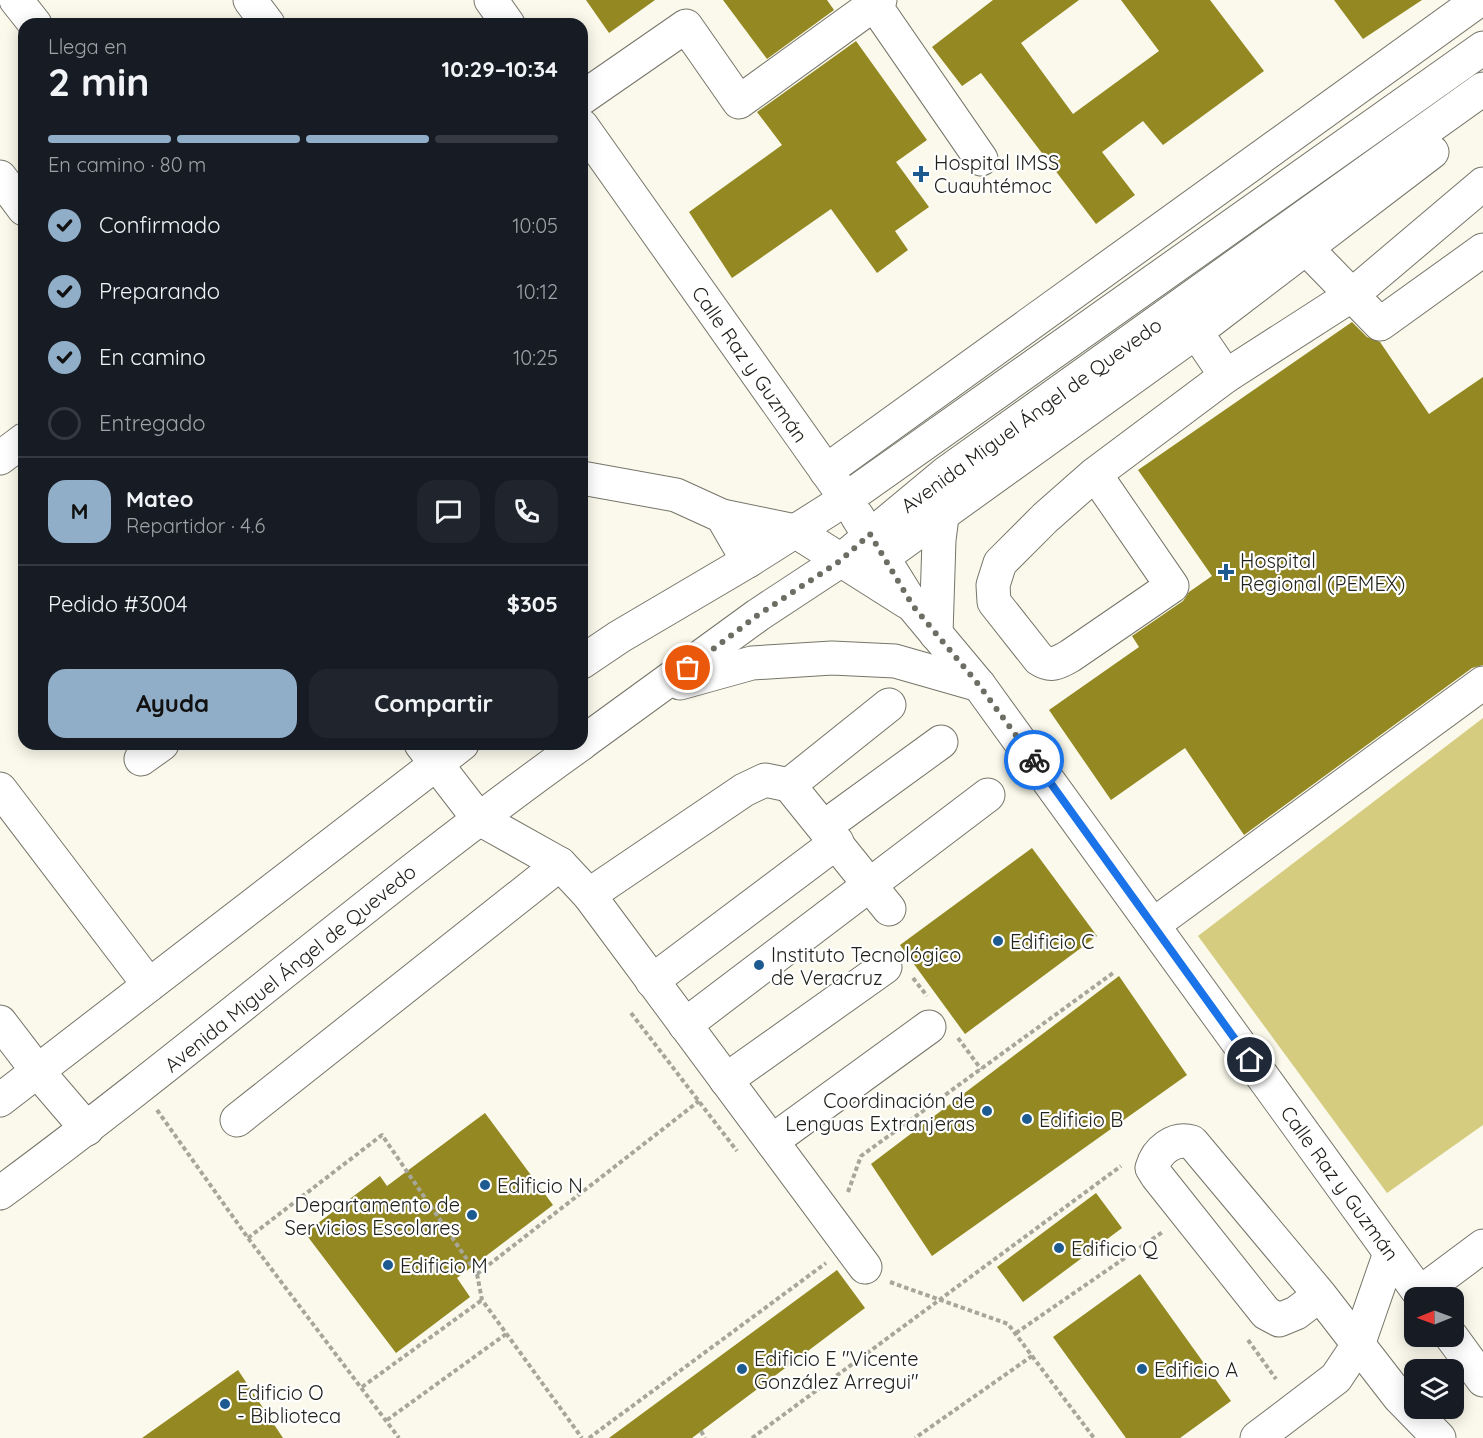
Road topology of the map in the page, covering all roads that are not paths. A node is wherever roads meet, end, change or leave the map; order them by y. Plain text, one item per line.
1 (16, 0) edge
2 (250, 0) edge
3 (490, 0) edge
4 (1479, 0) edge
5 (877, 2) edge
6 (30, 18) edge
7 (264, 18) edge
8 (504, 18) edge
9 (1483, 48) edge
10 (1483, 89) edge
11 (588, 94) edge
12 (1483, 114) edge
13 (588, 134) edge
14 (981, 159) dead end
15 (0, 177) edge
16 (1483, 184) edge
17 (18, 201) edge
18 (1306, 248) junction
19 (1483, 250) edge
20 (1352, 294) junction
21 (1196, 332) junction
22 (1226, 376) junction
23 (18, 444) edge
24 (0, 458) edge
25 (826, 471) junction
26 (946, 472) junction
27 (1095, 474) junction
28 (588, 479) edge
29 (846, 500) junction
30 (944, 512) junction
31 (722, 516) junction
32 (795, 531) junction
33 (876, 545) junction
34 (748, 561) junction
35 (840, 561) junction
36 (913, 606) junction
37 (936, 634) junction
38 (702, 657) junction
39 (588, 658) edge
40 (1483, 683) edge
41 (979, 685) junction
42 (658, 689) junction
43 (889, 705) dead end
44 (588, 739) edge
45 (941, 742) dead end
46 (573, 750) edge
47 (428, 753) edge
48 (789, 785) junction
49 (0, 789) edge
50 (988, 795) dead end
51 (478, 818) junction
52 (831, 835) junction
53 (560, 864) junction
54 (589, 895) junction
55 (880, 897) junction
56 (1153, 925) junction
57 (885, 967) dead end
58 (652, 981) junction
59 (148, 985) junction
60 (0, 1022) edge
61 (685, 1025) junction
62 (929, 1027) dead end
63 (39, 1073) junction
64 (726, 1080) junction
65 (0, 1100) edge
66 (237, 1120) dead end
67 (87, 1129) junction
68 (772, 1140) junction
69 (0, 1193) edge
70 (1483, 1246) edge
71 (1390, 1252) junction
72 (873, 1277) road end
73 (1415, 1287) edge
74 (1431, 1287) edge
75 (1320, 1294) junction
76 (1358, 1345) junction
77 (1459, 1347) edge
78 (1483, 1380) edge
79 (1257, 1438) edge
80 (1439, 1438) edge

1 - 6 main road
2 - 7 main road
3 - 8 main road
4 - 25 main road
5 - 11 main road
5 - 14 main road
9 - 29 main road, Avenida Miguel Ángel de Quevedo
10 - 26 main road, Avenida Miguel Ángel de Quevedo
12 - 18 main road
13 - 25 main road, Calle Raz y Guzmán
15 - 17 main road
16 - 20 main road
18 - 20 main road
18 - 21 main road
19 - 20 main road
20 - 22 main road
21 - 22 main road
21 - 30 main road
22 - 27 main road
23 - 24 main road
25 - 29 main road, Calle Raz y Guzmán
26 - 30 main road
26 - 33 main road, Avenida Miguel Ángel de Quevedo
27 - 27 main road
28 - 31 main road
29 - 32 main road, Avenida Miguel Ángel de Quevedo
29 - 33 main road, Calle Raz y Guzmán
30 - 33 main road
30 - 37 main road
31 - 32 main road
31 - 34 main road
32 - 34 main road, Avenida Miguel Ángel de Quevedo
32 - 35 main road, Calle Raz y Guzmán
33 - 35 main road, Avenida Miguel Ángel de Quevedo
33 - 36 main road, Calle Raz y Guzmán
34 - 38 main road
34 - 39 main road, Avenida Miguel Ángel de Quevedo
35 - 36 main road, Calle Raz y Guzmán
35 - 38 main road, Avenida Miguel Ángel de Quevedo
36 - 37 main road, Calle Raz y Guzmán
37 - 41 main road, Calle Raz y Guzmán
38 - 42 main road, Avenida Miguel Ángel de Quevedo
40 - 56 main road
41 - 42 main road
41 - 56 main road, Calle Raz y Guzmán
42 - 44 main road, Avenida Miguel Ángel de Quevedo
43 - 48 main road
45 - 52 main road
46 - 51 main road, Avenida Miguel Ángel de Quevedo
47 - 51 main road
47 - 59 main road
48 - 52 main road
48 - 54 main road
49 - 59 main road
50 - 55 main road
51 - 53 main road
51 - 67 main road, Avenida Miguel Ángel de Quevedo
52 - 55 main road
52 - 58 main road
53 - 54 main road
53 - 66 main road
54 - 58 main road
55 - 61 main road
56 - 71 main road, Calle Raz y Guzmán
57 - 64 main road
58 - 61 main road
59 - 63 main road
60 - 63 main road
61 - 64 main road
62 - 68 main road
63 - 65 main road
63 - 67 main road
64 - 68 main road
67 - 69 main road, Avenida Miguel Ángel de Quevedo
68 - 72 main road
70 - 74 main road
71 - 73 main road, Calle Raz y Guzmán
71 - 76 main road
75 - 75 main road
75 - 76 main road
76 - 79 main road
76 - 80 main road
77 - 78 main road

